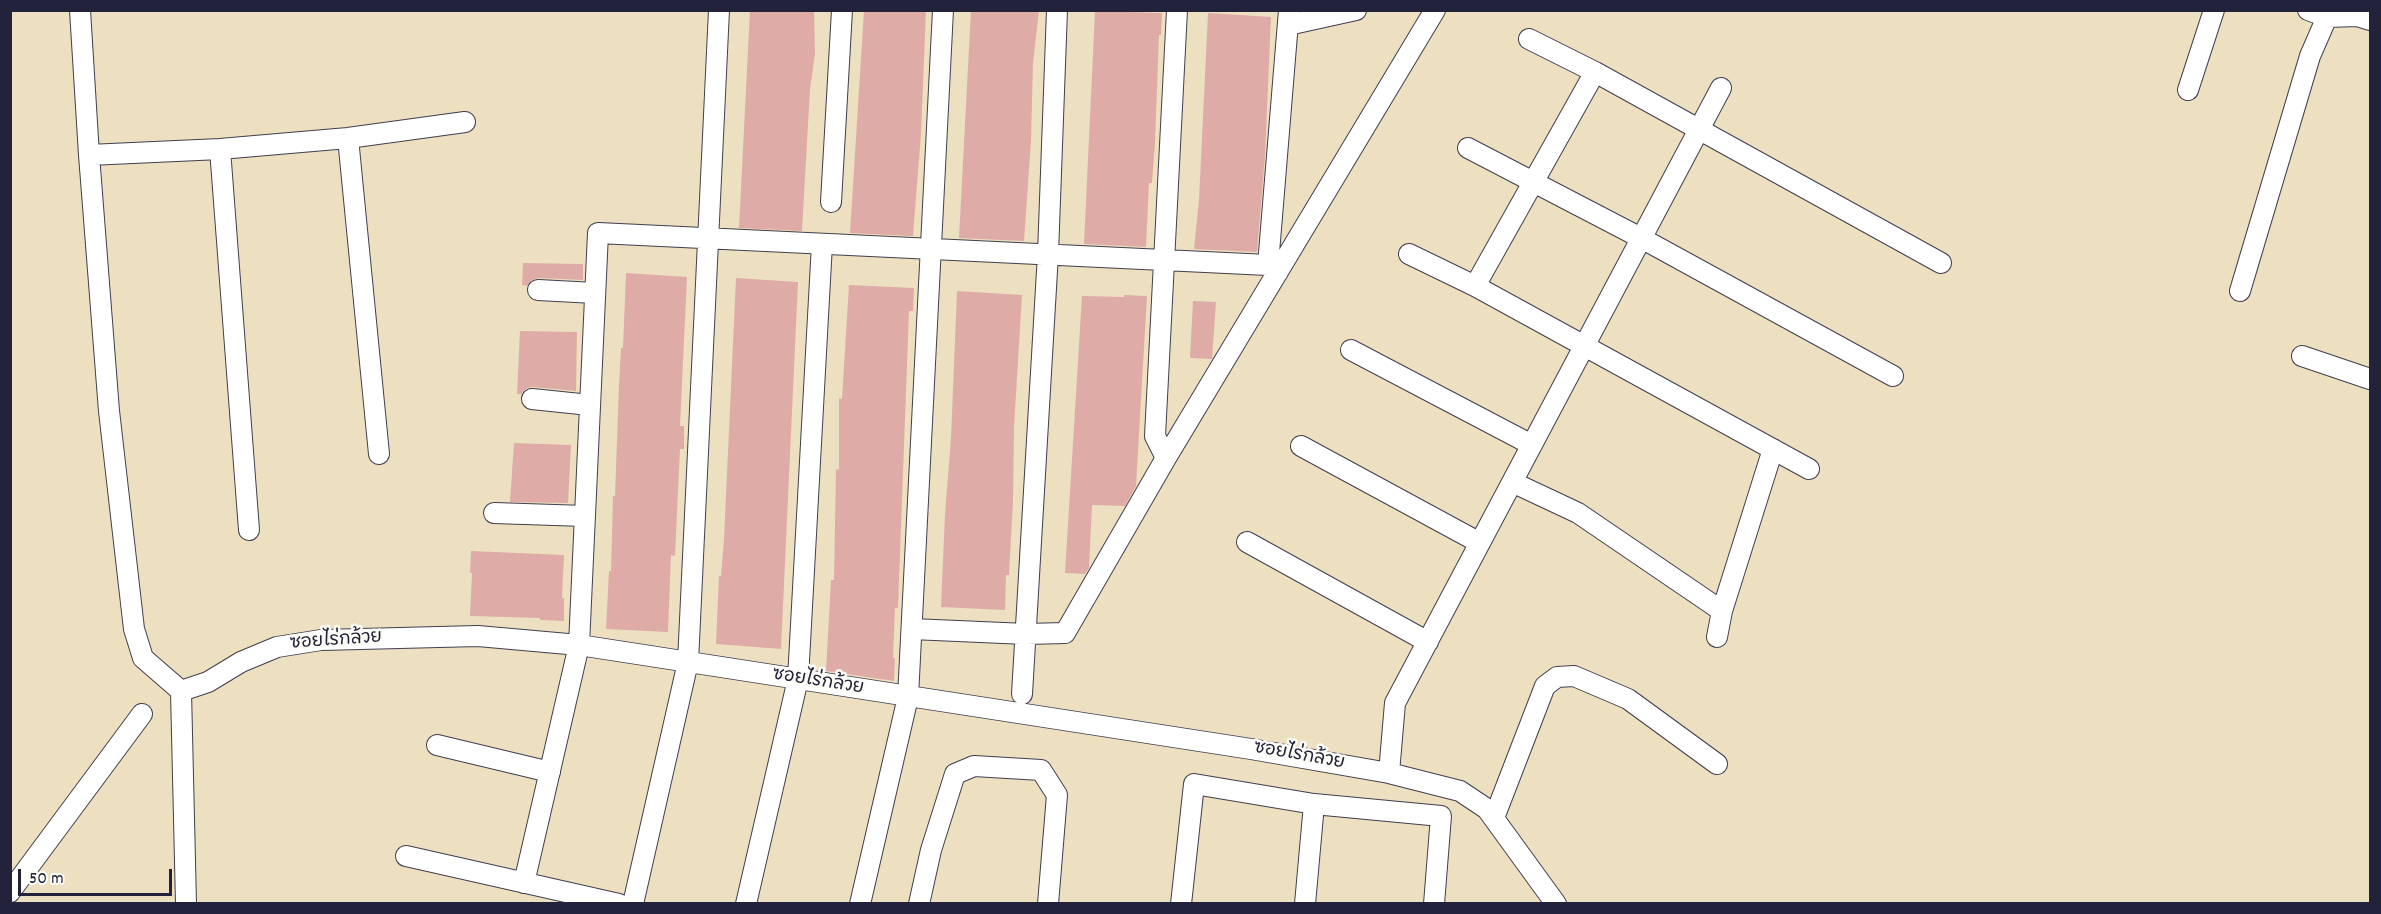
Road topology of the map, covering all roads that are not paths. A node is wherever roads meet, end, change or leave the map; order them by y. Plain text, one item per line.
1 (80, 10) edge
2 (719, 10) edge
3 (842, 10) edge
4 (943, 10) edge
5 (1057, 10) edge
6 (1177, 10) edge
7 (1356, 10) edge
8 (1435, 10) edge
9 (2214, 10) edge
10 (2308, 10) edge
11 (2327, 16) junction
12 (1288, 18) edge
13 (2370, 20) edge
14 (1529, 39) dead end
15 (1595, 72) junction
16 (1721, 88) dead end
17 (2188, 90) dead end
18 (465, 122) dead end
19 (1698, 130) junction
20 (348, 138) junction
21 (1468, 148) dead end
22 (220, 149) junction
23 (89, 155) junction
24 (1532, 181) junction
25 (831, 202) dead end
26 (708, 238) junction
27 (1641, 238) junction
28 (822, 243) junction
29 (931, 249) junction
30 (1048, 254) junction
31 (1409, 254) dead end
32 (1164, 260) junction
33 (1941, 263) dead end
34 (1273, 268) junction
35 (1475, 286) junction
36 (538, 290) dead end
37 (2240, 291) dead end
38 (596, 293) junction
39 (1584, 346) junction
40 (1350, 350) dead end
41 (2302, 356) dead end
42 (1893, 376) dead end
43 (2370, 379) edge
44 (532, 399) dead end
45 (590, 405) junction
46 (1532, 445) junction
47 (1301, 446) dead end
48 (1773, 449) junction
49 (379, 454) dead end
50 (1166, 458) junction
51 (1809, 469) dead end
52 (1512, 482) junction
53 (494, 513) dead end
54 (585, 516) junction
55 (249, 530) dead end
56 (1247, 543) dead end
57 (1480, 543) junction
58 (1722, 610) junction
59 (912, 629) junction
60 (1026, 634) junction
61 (1717, 637) dead end
62 (1428, 642) junction
63 (579, 645) junction
64 (688, 662) junction
65 (798, 679) junction
66 (181, 691) junction
67 (1022, 694) dead end
68 (908, 697) junction
69 (142, 714) dead end
70 (437, 745) dead end
71 (1717, 764) dead end
72 (550, 772) junction
73 (1389, 773) junction
74 (1314, 804) junction
75 (1494, 818) junction
76 (406, 856) dead end
77 (524, 883) junction
78 (10, 892) edge
79 (186, 903) edge
80 (619, 903) edge
81 (633, 903) edge
82 (746, 903) edge
83 (860, 903) edge
84 (919, 903) edge
85 (1048, 903) edge
86 (1181, 903) edge
87 (1305, 903) edge
88 (1434, 903) edge
89 (1556, 903) edge

1 - 23 street
2 - 26 street
3 - 25 street
4 - 29 street
5 - 30 street
6 - 32 street
7 - 12 street
8 - 34 street
9 - 17 street
10 - 11 street
11 - 13 street
11 - 37 street
12 - 34 street
14 - 15 street
15 - 19 street
15 - 24 street
16 - 19 street
18 - 20 street
19 - 27 street
19 - 33 street
20 - 22 street
20 - 49 street
21 - 24 street
22 - 23 street
22 - 55 street
23 - 66 street
24 - 27 street
24 - 35 street
26 - 28 street
26 - 38 street
26 - 64 street
27 - 39 street
27 - 42 street
28 - 29 street
28 - 65 street
29 - 30 street
29 - 59 street
30 - 32 street
30 - 60 street
31 - 35 street
32 - 34 street
32 - 50 street
34 - 50 street
35 - 39 street
36 - 38 street
38 - 45 street
39 - 46 street
39 - 48 street
40 - 46 street
41 - 43 street
44 - 45 street
45 - 54 street
46 - 52 street
47 - 57 street
48 - 51 street
48 - 58 street
50 - 60 street
52 - 57 street
52 - 58 street
53 - 54 street
54 - 63 street
56 - 62 street
57 - 62 street
58 - 61 street
59 - 60 street
59 - 68 street
60 - 67 street
62 - 73 street
63 - 64 street, ซอยไร่กล้วย
63 - 66 street, ซอยไร่กล้วย
63 - 72 street
64 - 65 street, ซอยไร่กล้วย
64 - 81 street
65 - 68 street, ซอยไร่กล้วย
65 - 82 street
66 - 79 street
68 - 73 street, ซอยไร่กล้วย
68 - 83 street
69 - 78 street
70 - 72 street
71 - 75 street
72 - 77 street
73 - 75 street, ซอยไร่กล้วย
74 - 86 street
74 - 87 street
74 - 88 street
75 - 89 street, ซอยไร่กล้วย
76 - 77 street
77 - 80 street
84 - 85 street

